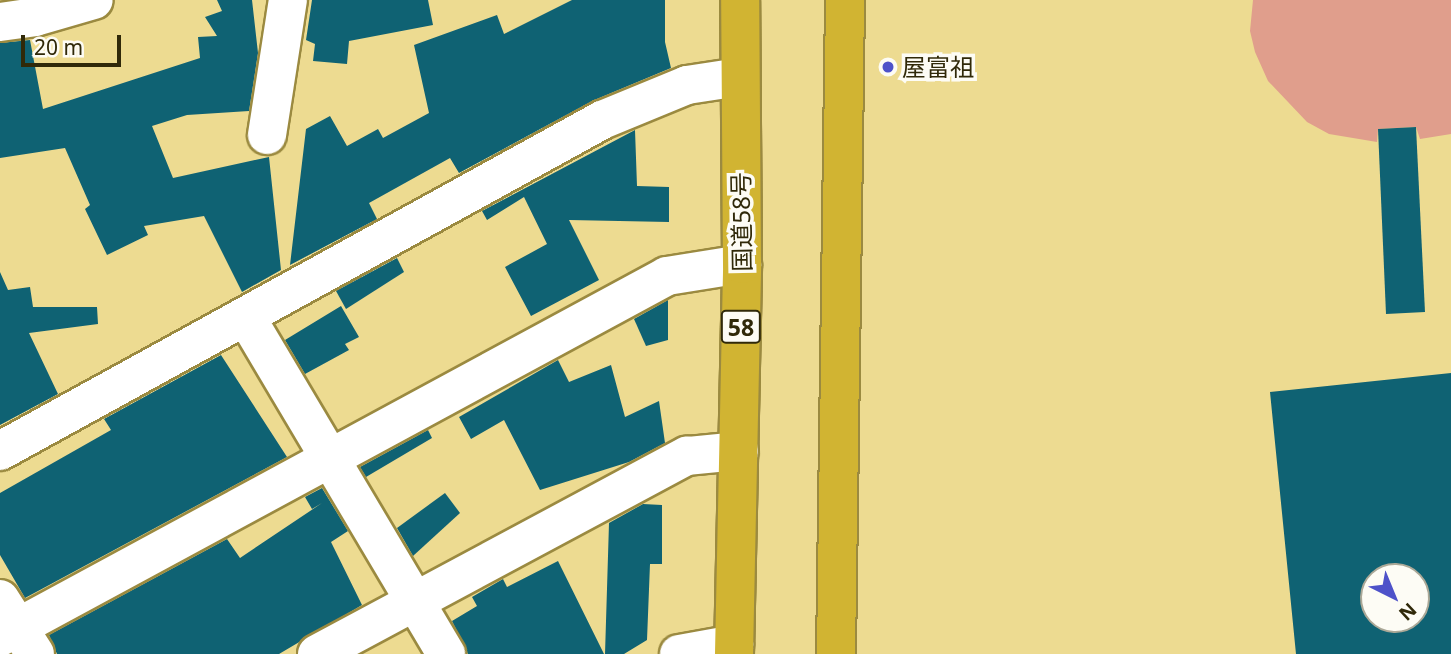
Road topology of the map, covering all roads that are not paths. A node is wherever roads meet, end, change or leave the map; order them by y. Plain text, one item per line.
1 (94, 0) edge
2 (288, 0) edge
3 (740, 0) edge
4 (845, 0) edge
5 (0, 22) edge
6 (739, 77) junction
7 (267, 135) dead end
8 (742, 264) junction
9 (246, 317) junction
10 (0, 451) edge
11 (739, 451) junction
12 (328, 459) junction
13 (415, 601) junction
14 (13, 630) edge
15 (734, 649) edge
16 (317, 654) edge
17 (446, 654) edge
18 (679, 654) edge
19 (836, 654) edge

1 - 5 street
2 - 7 street
3 - 6 highway, 国道58号 / 58
4 - 19 highway
6 - 8 highway, 国道58号 / 58
6 - 9 street
8 - 11 highway, 国道58号 / 58
8 - 12 street
9 - 10 street
9 - 12 street
11 - 13 street
11 - 15 highway, 国道58号 / 58
12 - 13 street
12 - 14 street
13 - 16 street
13 - 17 street
15 - 18 street

